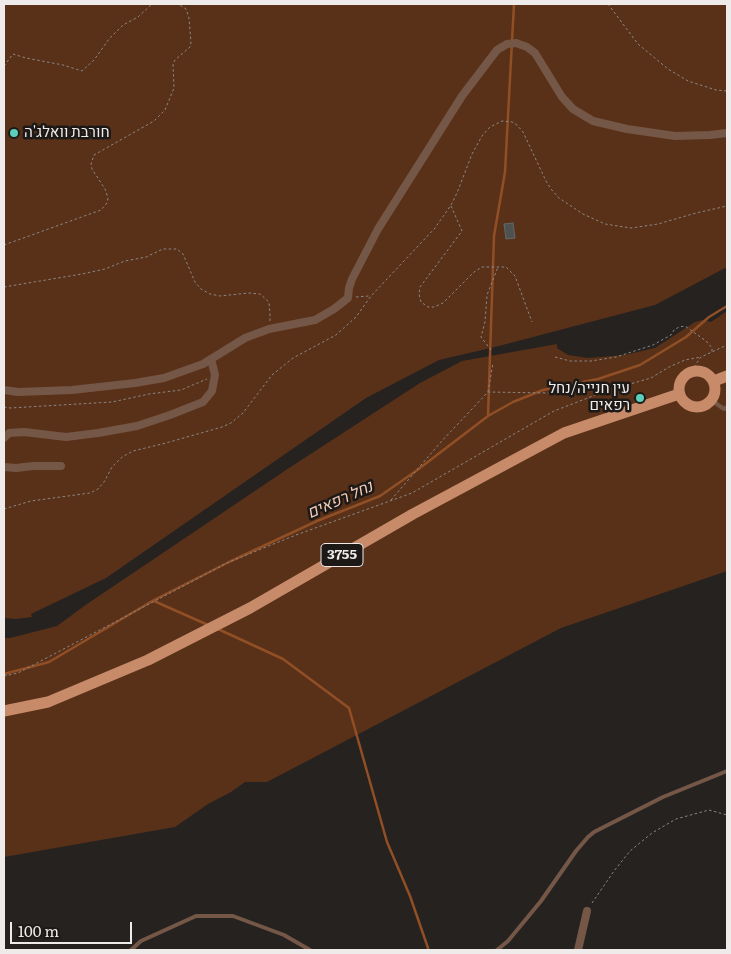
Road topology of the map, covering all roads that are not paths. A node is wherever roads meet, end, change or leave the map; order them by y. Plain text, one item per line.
1 (727, 133) edge
2 (211, 359) junction
3 (727, 376) edge
4 (714, 381) junction
5 (4, 390) edge
6 (679, 394) junction
7 (712, 400) junction
8 (727, 407) edge
9 (4, 438) edge
10 (61, 466) dead end
11 (4, 467) edge
12 (4, 711) edge
13 (727, 771) edge
14 (587, 911) road end
15 (131, 950) edge
16 (310, 950) edge
17 (497, 950) edge
18 (578, 950) edge

1 - 2 street
2 - 5 street
2 - 9 street
3 - 4 main road
4 - 6 main road
4 - 7 main road
6 - 7 main road
6 - 12 main road, 3755
7 - 8 lane
10 - 11 street
13 - 17 lane
14 - 18 street
15 - 16 lane

